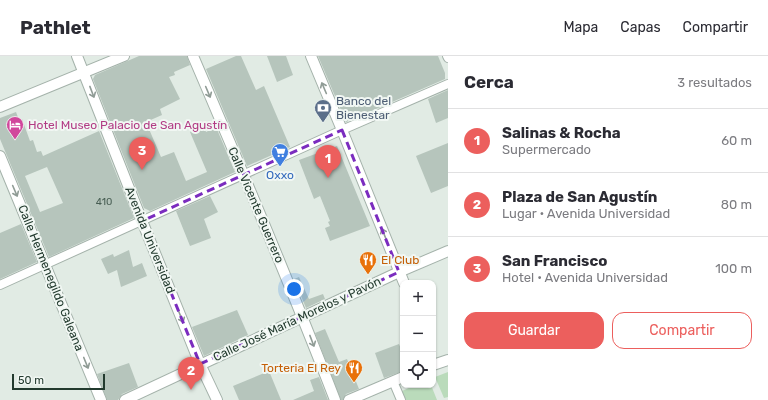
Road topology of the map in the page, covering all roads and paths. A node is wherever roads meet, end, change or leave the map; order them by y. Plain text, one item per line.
1 (77, 56) edge
2 (124, 56) edge
3 (193, 56) edge
4 (311, 56) edge
5 (85, 72) junction
6 (448, 84) edge
7 (0, 107) edge
8 (342, 130) junction
9 (0, 156) edge
10 (244, 175) junction
11 (142, 222) junction
12 (448, 251) edge
13 (46, 265) junction
14 (399, 272) junction
15 (403, 280) edge
16 (0, 286) edge
17 (302, 317) junction
18 (448, 360) edge
19 (436, 363) edge
20 (200, 364) junction
21 (400, 378) edge
22 (393, 381) junction
23 (101, 400) edge
24 (125, 400) edge
25 (217, 400) edge
26 (335, 400) edge
27 (349, 400) edge
28 (401, 400) edge

1 - 5 street, Avenida Universidad
2 - 5 street
3 -> 10 street, Calle Vicente Guerrero
8 -> 4 street
5 - 7 street
5 -> 11 street, Avenida Universidad
6 - 8 street
8 - 10 street
14 -> 8 street
9 -> 13 street, Calle Hermenegildo Galeana
10 - 11 street
10 - 17 street, Calle Vicente Guerrero
11 - 13 street
11 -> 20 street, Avenida Universidad
12 - 14 street, Calle José María Morelos y Pavón
13 - 16 street
13 -> 23 street, Calle Hermenegildo Galeana
14 - 15 street
14 - 17 street, Calle José María Morelos y Pavón
17 - 20 street, Calle José María Morelos y Pavón
17 -> 26 street, Calle Vicente Guerrero
18 - 19 street
20 - 24 street, Calle José María Morelos y Pavón
20 - 25 street, Avenida Universidad
21 - 22 street
22 - 27 street
22 - 28 street

